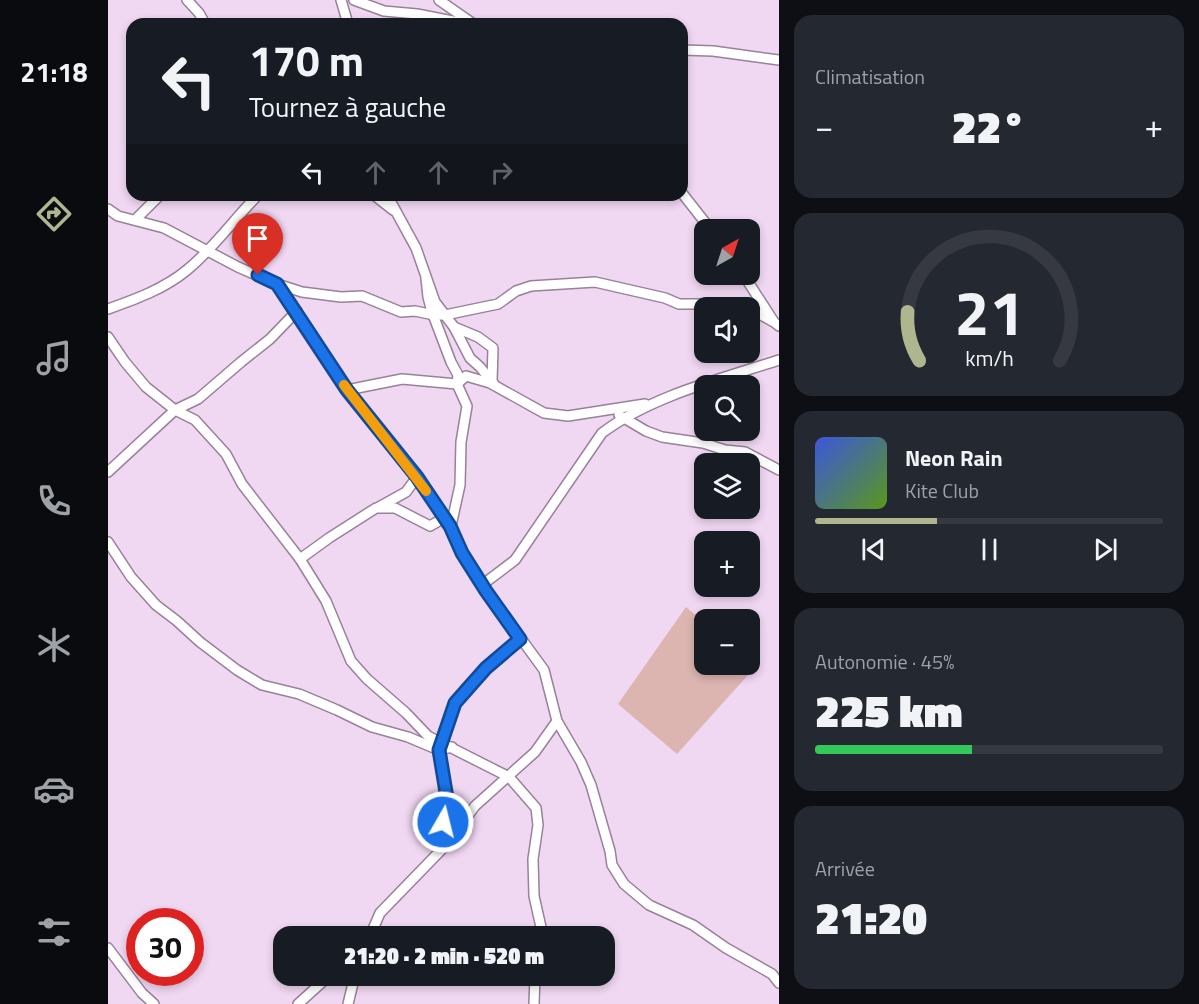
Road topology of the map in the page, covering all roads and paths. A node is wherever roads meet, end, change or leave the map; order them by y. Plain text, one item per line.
1 (186, 0) edge
2 (341, 0) edge
3 (354, 0) edge
4 (439, 0) edge
5 (202, 18) edge
6 (346, 18) edge
7 (437, 18) edge
8 (464, 18) edge
9 (688, 50) edge
10 (779, 60) edge
11 (154, 201) edge
12 (253, 201) edge
13 (382, 201) edge
14 (390, 201) edge
15 (688, 201) edge
16 (108, 209) edge
17 (397, 213) junction
18 (702, 219) edge
19 (135, 220) junction
20 (207, 251) junction
21 (426, 278) junction
22 (277, 284) junction
23 (750, 285) edge
24 (694, 304) edge
25 (108, 309) edge
26 (297, 311) junction
27 (760, 314) edge
28 (434, 315) junction
29 (445, 315) junction
30 (776, 324) edge
31 (454, 327) junction
32 (108, 338) edge
33 (779, 360) edge
34 (457, 384) junction
35 (495, 384) junction
36 (347, 390) junction
37 (653, 403) junction
38 (175, 410) junction
39 (593, 411) junction
40 (623, 417) junction
41 (779, 470) edge
42 (108, 472) edge
43 (417, 477) junction
44 (376, 508) junction
45 (444, 518) junction
46 (450, 526) junction
47 (108, 542) edge
48 (300, 560) junction
49 (482, 585) junction
50 (520, 639) junction
51 (557, 721) junction
52 (445, 747) junction
53 (509, 777) junction
54 (438, 854) junction
55 (374, 926) edge
56 (541, 926) edge
57 (108, 948) edge
58 (779, 983) edge
59 (318, 986) edge
60 (352, 986) edge
61 (535, 986) edge
62 (154, 1004) edge
63 (298, 1004) edge
64 (348, 1004) edge
65 (534, 1004) edge

1 - 5 street
2 - 6 street
3 - 7 street
4 - 8 street
9 - 10 street
11 - 19 street
12 - 20 street
13 - 17 street
14 - 17 street
15 - 18 street
16 - 19 street
17 - 21 street
19 - 20 street
20 - 22 street
20 - 25 street
21 - 28 street
21 - 29 street
22 - 26 street
22 - 28 street
23 - 30 street
24 - 29 street
26 - 36 street
26 - 38 street
27 - 30 street
28 - 29 street
28 - 34 street
29 - 31 street
31 - 35 street
31 - 35 street
32 - 38 street
33 - 37 street
34 - 35 street
34 - 36 street
34 - 46 street
35 - 39 street
36 - 43 street
37 - 39 street
37 - 40 street
38 - 42 street
38 - 48 street
39 - 40 street
40 - 41 street
40 - 49 street
43 - 44 street
43 - 45 street
44 - 45 street
44 - 48 street
45 - 46 street
46 - 49 street
47 - 52 street
48 - 52 street
49 - 50 street
50 - 51 street
50 - 52 street
51 - 53 street
51 - 58 street
52 - 53 street
52 - 54 street
53 - 54 street
53 - 56 street
54 - 55 street
57 - 62 street
59 - 63 street
60 - 64 street
61 - 65 street

